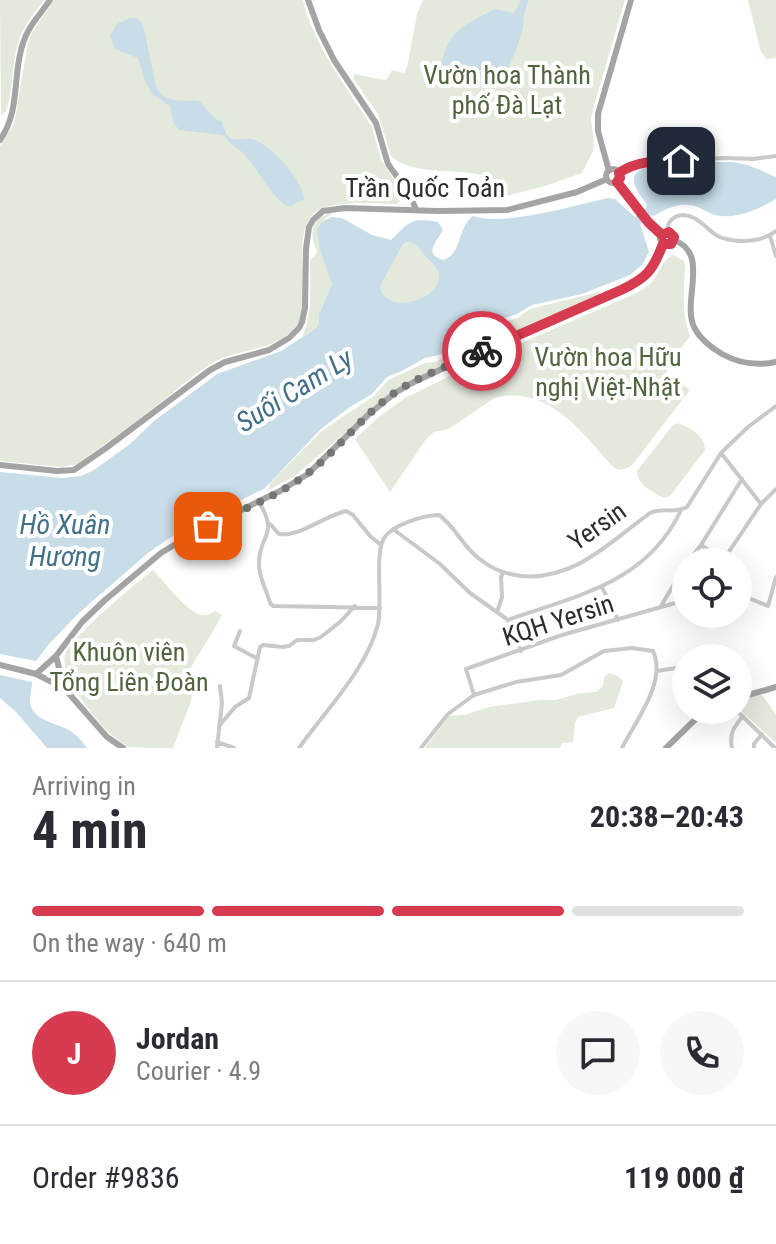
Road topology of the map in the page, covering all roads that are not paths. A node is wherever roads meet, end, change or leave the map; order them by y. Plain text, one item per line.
1 (50, 0) edge
2 (308, 0) edge
3 (631, 0) edge
4 (3, 128) edge
5 (0, 140) edge
6 (776, 156) edge
7 (619, 173) junction
8 (608, 175) junction
9 (617, 182) junction
10 (416, 209) junction
11 (776, 231) edge
12 (664, 233) junction
13 (770, 236) junction
14 (673, 240) junction
15 (663, 244) junction
16 (776, 256) edge
17 (776, 362) edge
18 (776, 406) edge
19 (721, 453) junction
20 (0, 465) edge
21 (742, 479) junction
22 (776, 489) edge
23 (258, 502) junction
24 (761, 504) junction
25 (681, 510) junction
26 (268, 522) junction
27 (393, 529) junction
28 (381, 545) junction
29 (701, 545) junction
30 (699, 548) edge
31 (705, 548) edge
32 (732, 548) edge
33 (503, 573) junction
34 (776, 577) edge
35 (602, 587) junction
36 (672, 588) edge
37 (752, 599) edge
38 (672, 603) edge
39 (355, 606) junction
40 (661, 606) junction
41 (380, 608) junction
42 (497, 612) junction
43 (508, 620) junction
44 (618, 620) junction
45 (240, 631) dead end
46 (521, 651) junction
47 (56, 656) junction
48 (258, 659) junction
49 (0, 665) edge
50 (672, 669) edge
51 (657, 671) junction
52 (36, 674) junction
53 (220, 686) dead end
54 (776, 687) edge
55 (64, 688) junction
56 (752, 694) edge
57 (474, 695) junction
58 (691, 724) edge
59 (737, 724) edge
60 (751, 724) edge
61 (219, 726) junction
62 (762, 734) junction
63 (217, 745) edge
64 (123, 748) edge
65 (234, 748) edge
66 (299, 748) edge
67 (421, 748) edge
68 (622, 748) edge
69 (666, 748) edge
70 (732, 748) edge
71 (754, 748) edge
72 (775, 748) edge

1 - 4 main road
2 - 10 main road
3 - 8 main road
4 - 5 main road
6 - 7 street
7 - 8 main road
7 - 9 main road
8 - 9 main road
8 - 10 main road, Trần Quốc Toản
9 - 12 main road
10 - 20 main road, Trần Quốc Toản
11 - 13 street
12 - 13 street
12 - 14 main road
12 - 15 main road
13 - 16 street
14 - 15 main road
14 - 17 main road
15 - 23 main road
18 - 19 street
19 - 21 street
19 - 25 street
21 - 24 street
21 - 29 street
22 - 24 street
23 - 26 street
23 - 47 main road
24 - 32 street
25 - 33 street, Yersin
25 - 35 street, KQH Yersin
26 - 28 street
26 - 39 street
27 - 28 street
27 - 33 street, Yersin
27 - 42 street, KQH Yersin
28 - 41 street
29 - 30 street
29 - 31 street
33 - 42 street
34 - 37 street
35 - 43 street, KQH Yersin
35 - 44 street
36 - 40 street
38 - 40 street, KQH Yersin
39 - 41 street
39 - 48 street
40 - 44 street, KQH Yersin
41 - 66 street
42 - 43 street, KQH Yersin
43 - 46 street
44 - 46 street, KQH Yersin
45 - 48 street
46 - 57 street, KQH Yersin
47 - 52 main road
47 - 55 main road
48 - 61 street
49 - 52 main road
50 - 51 street
51 - 57 street
51 - 68 street
52 - 55 main road
53 - 61 street
54 - 56 main road
55 - 64 main road
57 - 67 street
58 - 69 main road
59 - 70 street
60 - 62 street
61 - 63 street
62 - 71 street
62 - 72 street
63 - 65 street

